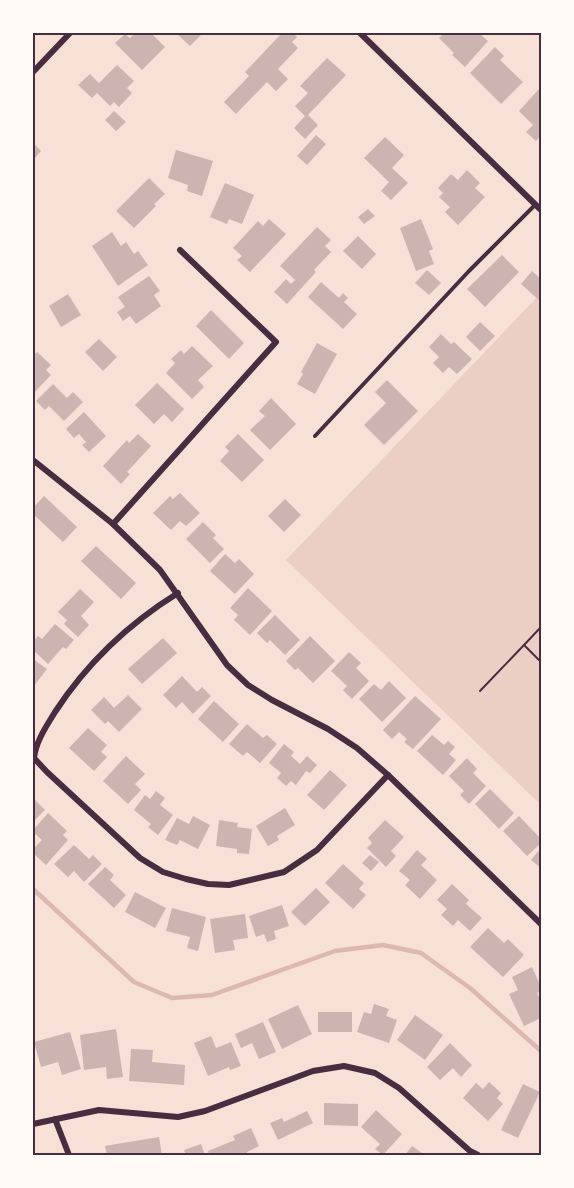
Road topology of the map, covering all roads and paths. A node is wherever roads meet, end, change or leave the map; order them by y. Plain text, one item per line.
1 (70, 33) edge
2 (360, 33) edge
3 (33, 72) edge
4 (535, 205) junction
5 (541, 210) edge
6 (180, 250) dead end
7 (315, 436) dead end
8 (34, 463) edge
9 (113, 525) junction
10 (178, 593) junction
11 (541, 627) edge
12 (524, 645) junction
13 (541, 662) edge
14 (480, 691) dead end
15 (388, 775) junction
16 (541, 924) edge
17 (55, 1119) junction
18 (33, 1124) edge
19 (468, 1153) edge
20 (69, 1155) edge
21 (478, 1155) edge

1 - 3 street
2 - 4 street
4 - 5 street
4 - 7 lane
6 - 9 street
8 - 9 street
9 - 10 street
10 - 15 street
10 - 15 street
11 - 12 path
12 - 13 path
12 - 14 path
15 - 16 street
17 - 18 street
17 - 19 street
17 - 20 street
19 - 21 street

